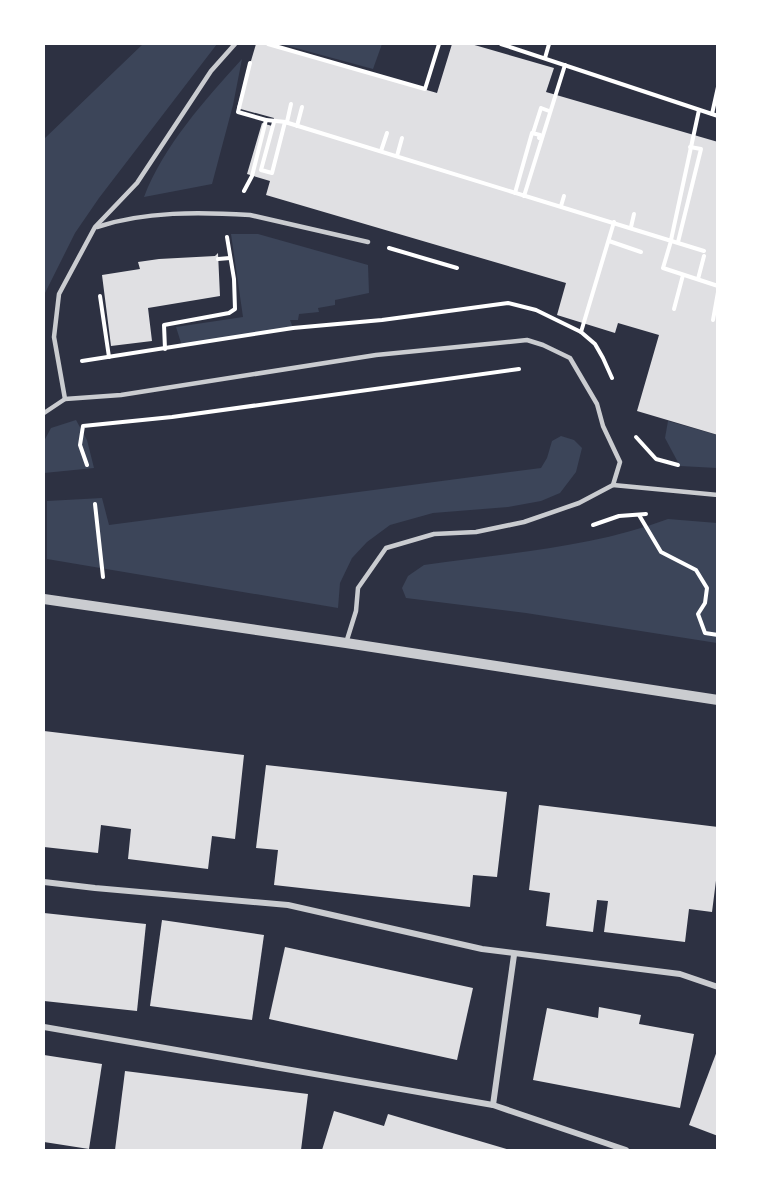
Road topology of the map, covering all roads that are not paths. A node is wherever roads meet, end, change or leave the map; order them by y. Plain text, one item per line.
1 (236, 44) edge
2 (95, 227) junction
3 (368, 242) road end
4 (65, 399) junction
5 (44, 413) edge
6 (612, 484) junction
7 (717, 495) edge
8 (44, 599) edge
9 (346, 643) junction
10 (717, 700) edge
11 (44, 882) edge
12 (514, 955) junction
13 (717, 987) edge
14 (44, 1027) edge
15 (493, 1105) junction
16 (626, 1150) edge

1 - 2 lane
2 - 3 lane
2 - 4 lane
4 - 5 lane
4 - 6 lane
6 - 7 lane
6 - 9 lane
8 - 9 street
9 - 10 street
11 - 12 street
12 - 13 street
12 - 15 street
14 - 15 street
15 - 16 street

